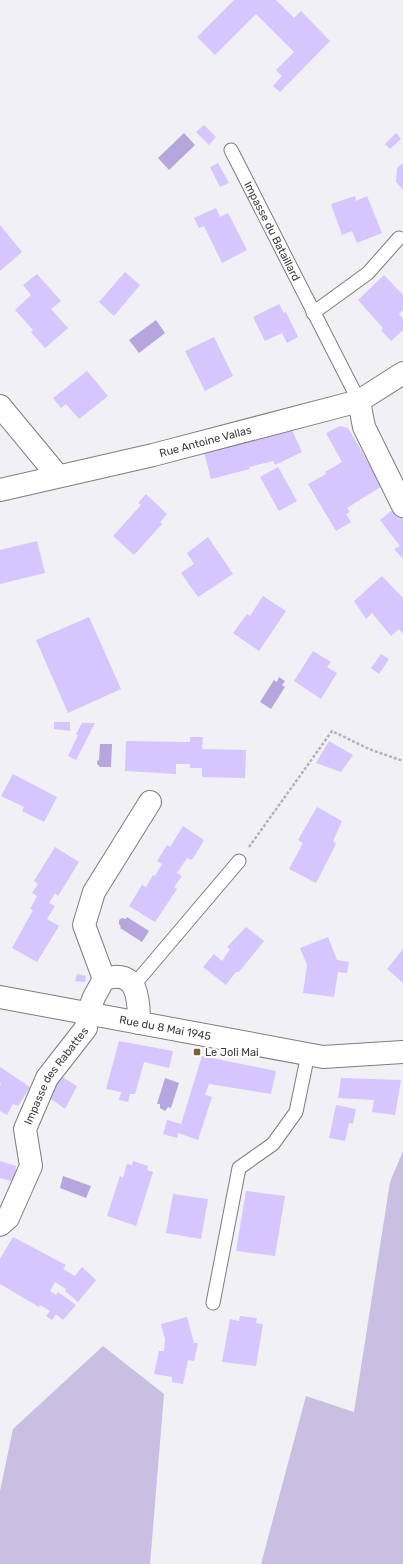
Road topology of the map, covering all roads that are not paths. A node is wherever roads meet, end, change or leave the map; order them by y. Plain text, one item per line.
1 (231, 150) dead end
2 (399, 238) dead end
3 (313, 313) junction
4 (403, 373) edge
5 (359, 401) junction
6 (0, 406) edge
7 (58, 476) junction
8 (0, 490) edge
9 (403, 506) edge
10 (150, 802) dead end
11 (239, 861) road end
12 (104, 979) junction
13 (133, 986) junction
14 (0, 997) edge
15 (88, 1013) junction
16 (140, 1023) junction
17 (403, 1052) edge
18 (308, 1054) junction
19 (0, 1225) edge
20 (213, 1303) dead end

1 - 3 lane, Impasse du Bataillard
2 - 3 lane
3 - 5 lane, Impasse du Bataillard
4 - 5 street, Rue Antoine Vallas
5 - 7 street, Rue Antoine Vallas
5 - 9 street
6 - 7 street
7 - 8 street, Rue Antoine Vallas
10 - 12 street
11 - 13 lane
12 - 13 street
12 - 15 street, Impasse des Rabattes
13 - 16 street
14 - 15 street, Rue du 8 Mai 1945
15 - 16 street, Rue du 8 Mai 1945
15 - 19 street, Impasse des Rabattes
16 - 18 street, Rue du 8 Mai 1945
17 - 18 street, Rue du 8 Mai 1945
18 - 20 lane

